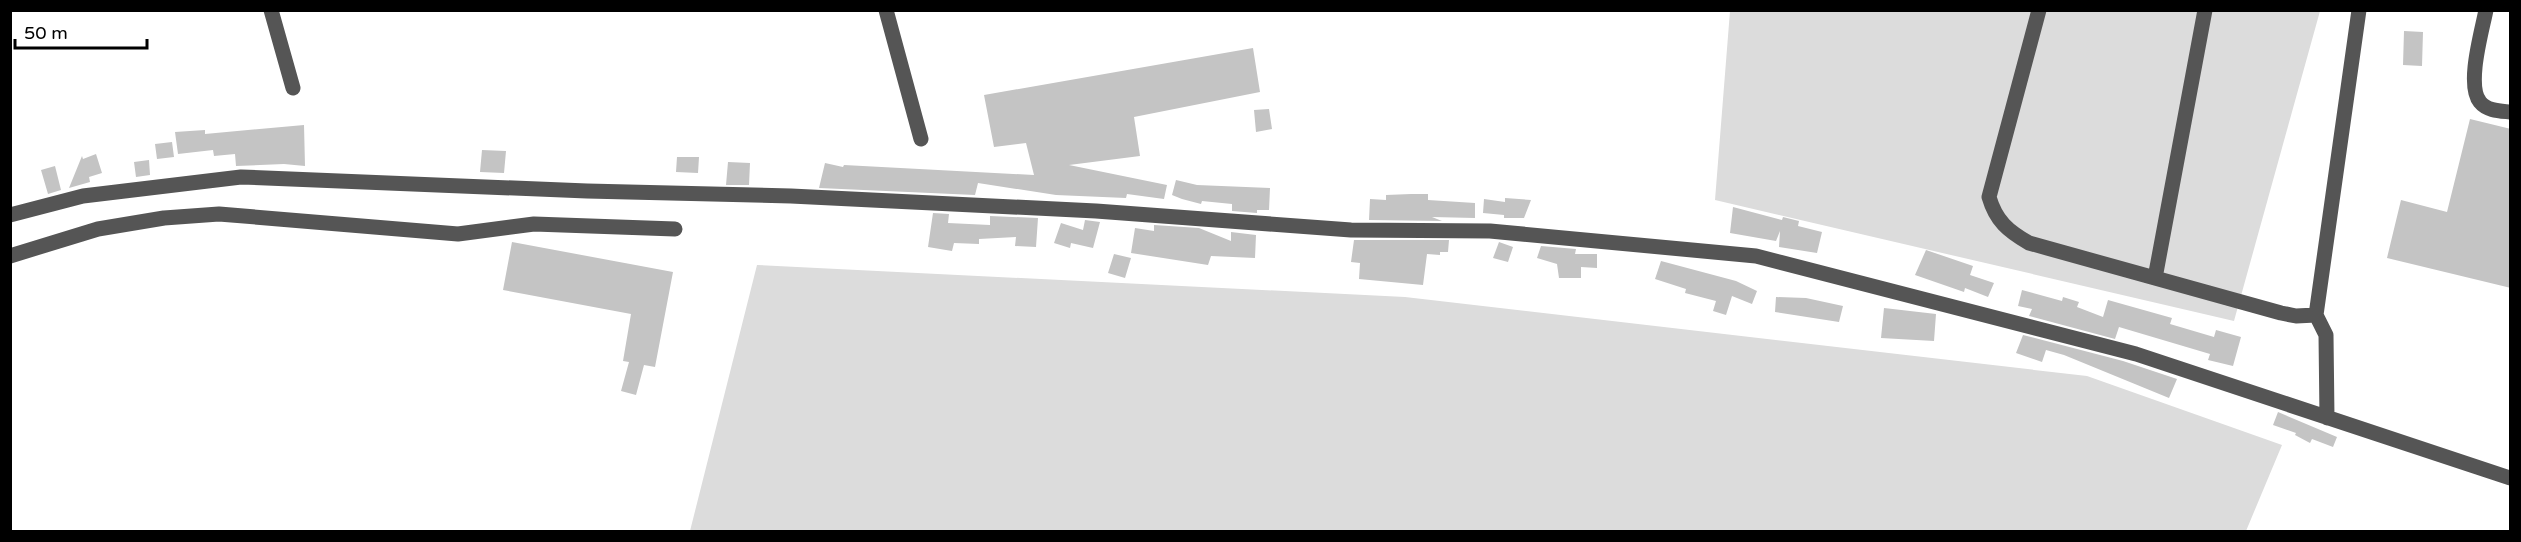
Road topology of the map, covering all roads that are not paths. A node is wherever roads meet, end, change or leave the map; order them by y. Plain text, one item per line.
1 (271, 10) edge
2 (886, 10) edge
3 (2039, 10) edge
4 (2205, 10) edge
5 (2359, 10) edge
6 (2486, 10) edge
7 (293, 88) dead end
8 (2511, 112) edge
9 (921, 139) dead end
10 (10, 216) edge
11 (675, 229) dead end
12 (10, 256) edge
13 (2155, 278) junction
14 (2316, 315) junction
15 (2327, 418) junction
16 (2511, 478) edge

1 - 7 street
2 - 9 street
3 - 13 street
4 - 13 street
5 - 14 street
6 - 8 street
10 - 15 street
11 - 12 street
13 - 14 street
14 - 15 street
15 - 16 street

